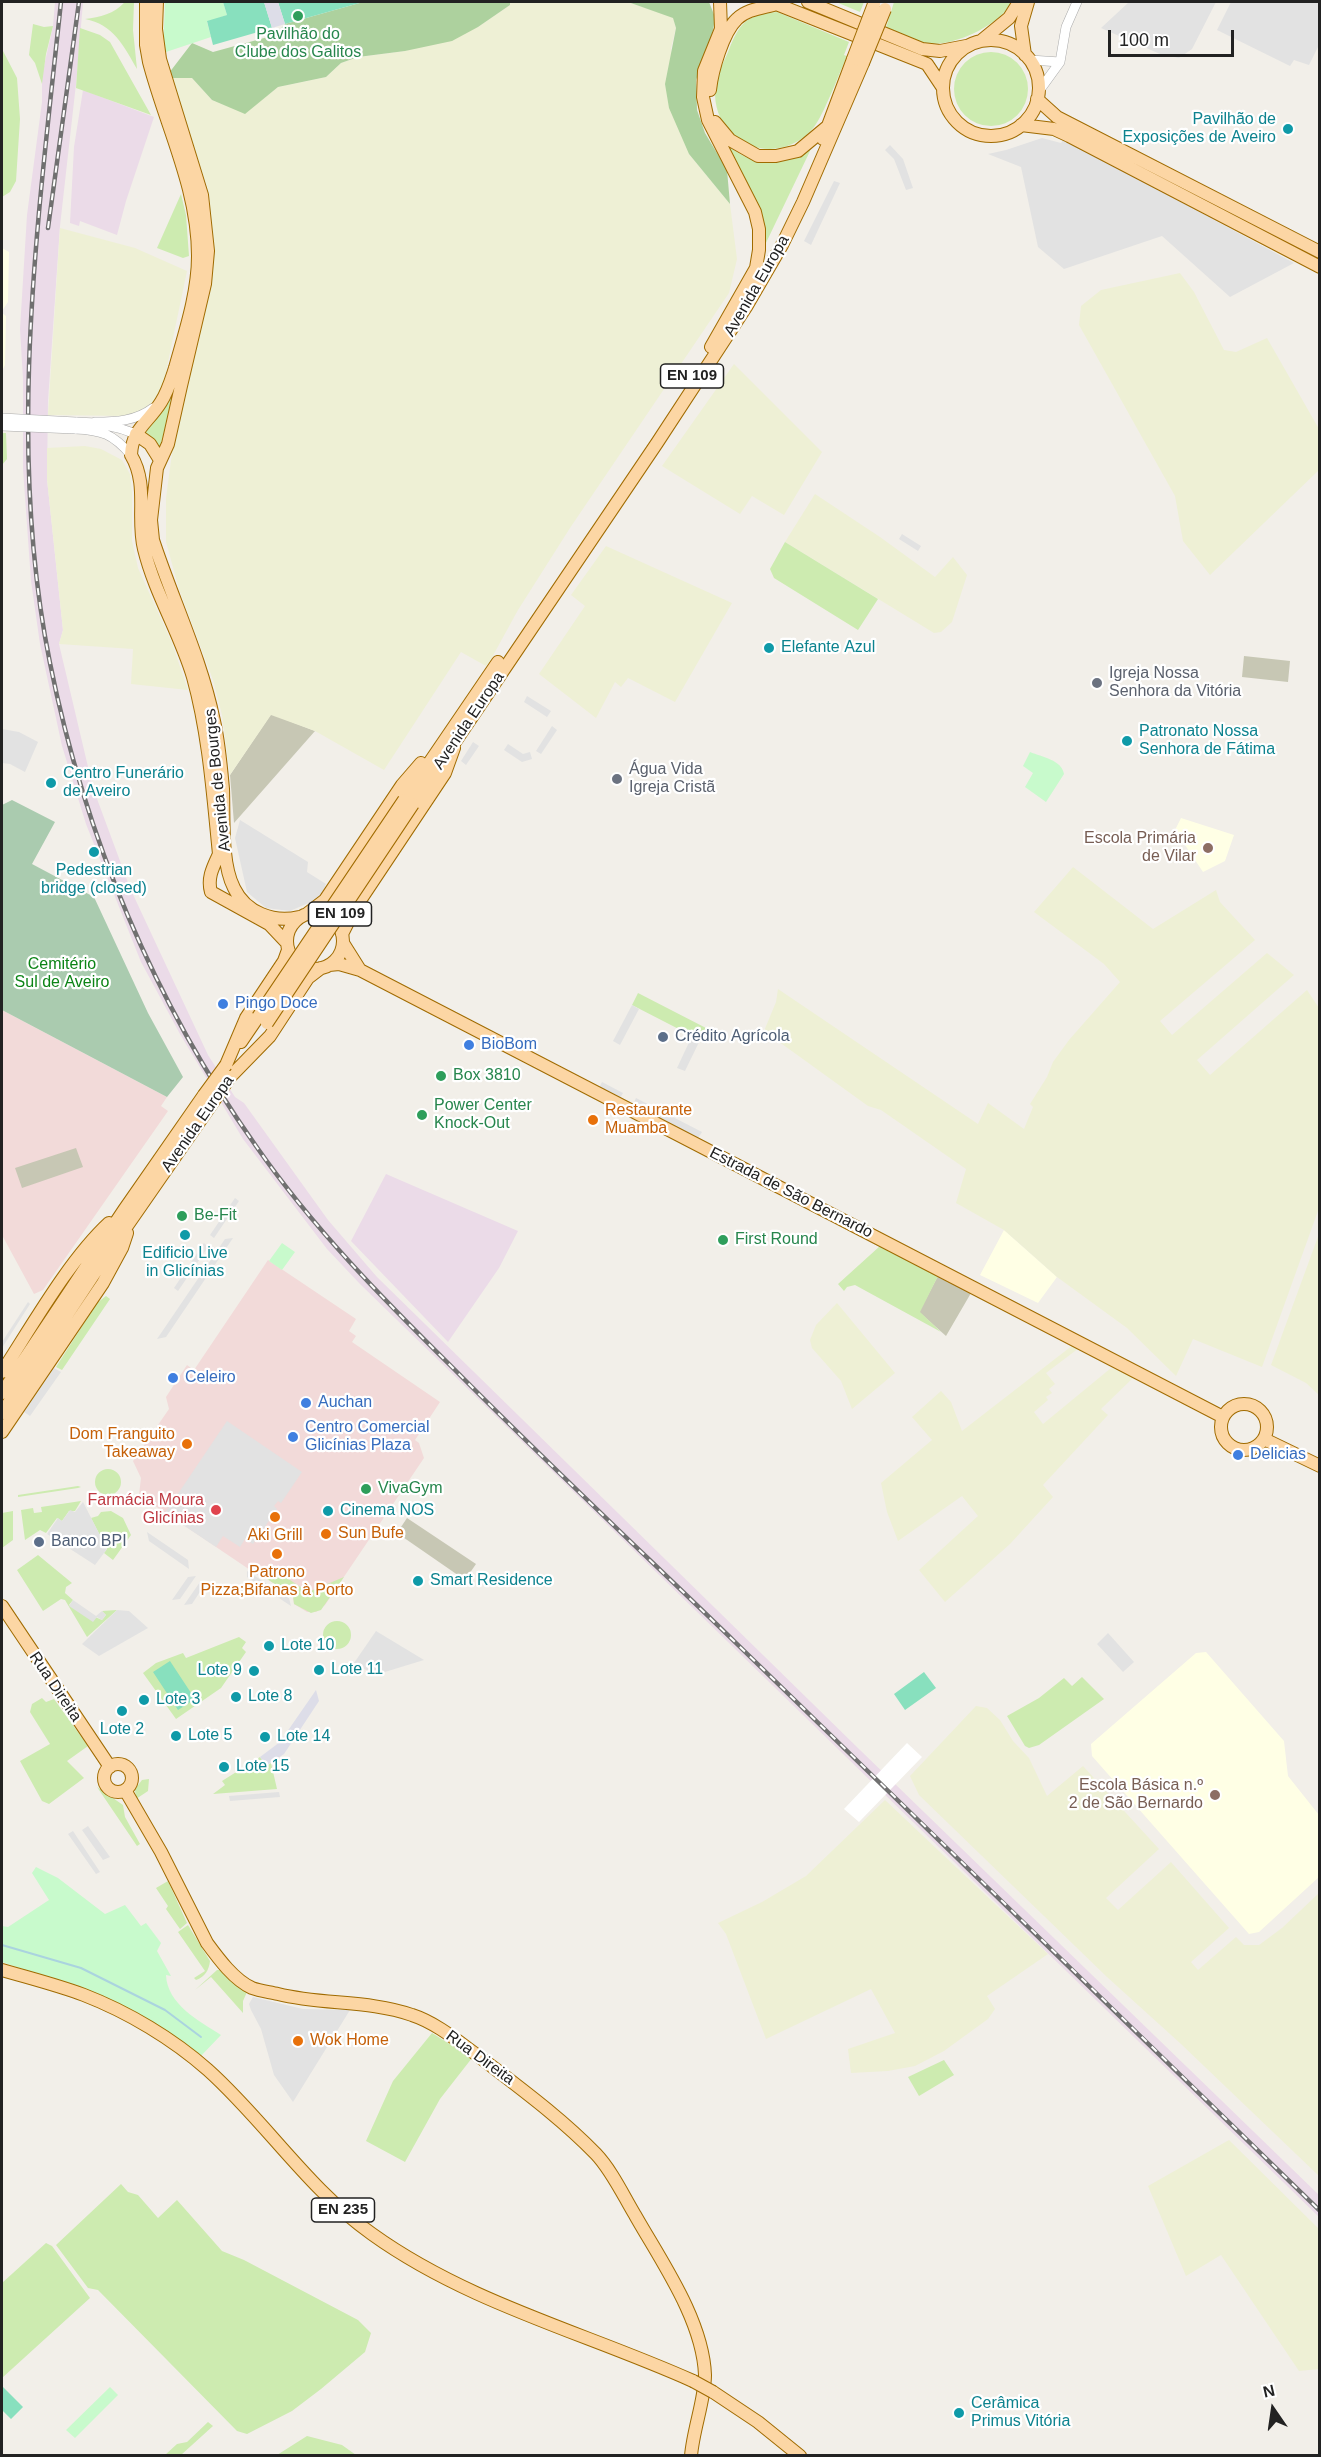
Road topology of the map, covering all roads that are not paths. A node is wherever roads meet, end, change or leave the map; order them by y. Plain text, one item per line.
1 (146, 2) edge
2 (157, 2) edge
3 (720, 2) edge
4 (730, 2) edge
5 (808, 2) edge
6 (1019, 2) edge
7 (1028, 2) edge
8 (1077, 2) edge
9 (773, 3) edge
10 (880, 4) edge
11 (722, 16) junction
12 (975, 44) junction
13 (1028, 58) junction
14 (858, 61) junction
15 (1060, 62) junction
16 (943, 88) junction
17 (1038, 95) junction
18 (829, 125) junction
19 (1021, 126) junction
20 (1320, 252) edge
21 (1320, 267) edge
22 (711, 347) junction
23 (160, 404) junction
24 (2, 418) edge
25 (95, 422) junction
26 (76, 425) junction
27 (2, 426) edge
28 (135, 434) junction
29 (131, 456) junction
30 (160, 460) junction
31 (458, 737) junction
32 (438, 749) junction
33 (409, 802) junction
34 (210, 873) junction
35 (230, 874) junction
36 (211, 891) joint
37 (304, 915) junction
38 (343, 939) junction
39 (287, 946) junction
40 (325, 967) junction
41 (360, 969) junction
42 (228, 1071) junction
43 (127, 1215) junction
44 (2, 1372) edge
45 (2, 1393) edge
46 (2, 1413) edge
47 (1223, 1416) junction
48 (2, 1432) edge
49 (1264, 1439) junction
50 (1320, 1466) edge
51 (2, 1606) edge
52 (110, 1767) junction
53 (125, 1790) junction
54 (2, 1972) edge
55 (691, 2456) edge
56 (800, 2456) edge

1 - 23 main road
2 - 30 main road, Avenida de Bourges
3 - 11 main road
4 - 11 main road
5 - 12 main road
6 - 12 main road
7 - 13 main road
8 - 15 street
9 - 16 main road
9 - 18 main road
10 - 14 main road, Avenida Europa / EN 109, bridge
11 - 22 main road
12 - 13 main road
12 - 16 main road
13 - 15 street
13 - 17 main road
14 - 18 main road, Avenida Europa / EN 109
14 - 31 main road, Avenida Europa / EN 109
15 - 17 street
16 - 19 main road
17 - 19 main road
17 - 20 main road
18 - 22 main road, Avenida Europa / EN 109
19 - 21 main road
22 - 32 main road, Avenida Europa / EN 109
23 - 25 street
23 - 28 main road
24 - 26 street, bridge
25 - 26 street
25 - 28 street
26 - 27 street, bridge
26 - 29 street
28 - 29 main road
28 - 30 main road
29 - 30 main road
29 - 34 main road, Avenida de Bourges
30 - 35 main road, Avenida de Bourges
31 - 33 main road, Avenida Europa / EN 109
31 - 38 main road
32 - 33 main road, Avenida Europa / EN 109
32 - 37 main road
33 - 42 main road, Avenida Europa / EN 109, bridge
34 - 35 main road
34 - 36 main road, Avenida de Bourges
35 - 37 main road, Avenida de Bourges
36 - 39 main road, Estrada de São Bernardo
37 - 38 main road, Estrada de São Bernardo
37 - 39 main road
38 - 40 main road
38 - 41 main road, Estrada de São Bernardo
39 - 40 main road, Estrada de São Bernardo
39 - 42 main road
40 - 41 main road, Estrada de São Bernardo
40 - 42 main road
41 - 47 main road, Estrada de São Bernardo
42 - 43 main road, Avenida Europa / EN 109, bridge
43 - 44 main road
43 - 45 main road, Avenida Europa / EN 109
43 - 46 main road, Avenida Europa / EN 109
43 - 48 main road
47 - 49 main road
47 - 49 main road
49 - 50 main road
51 - 52 main road, Rua Direita
52 - 53 main road, Rua Direita
52 - 53 main road, Rua Direita
53 - 55 main road, Rua Direita
54 - 56 main road, EN 235, bridge

